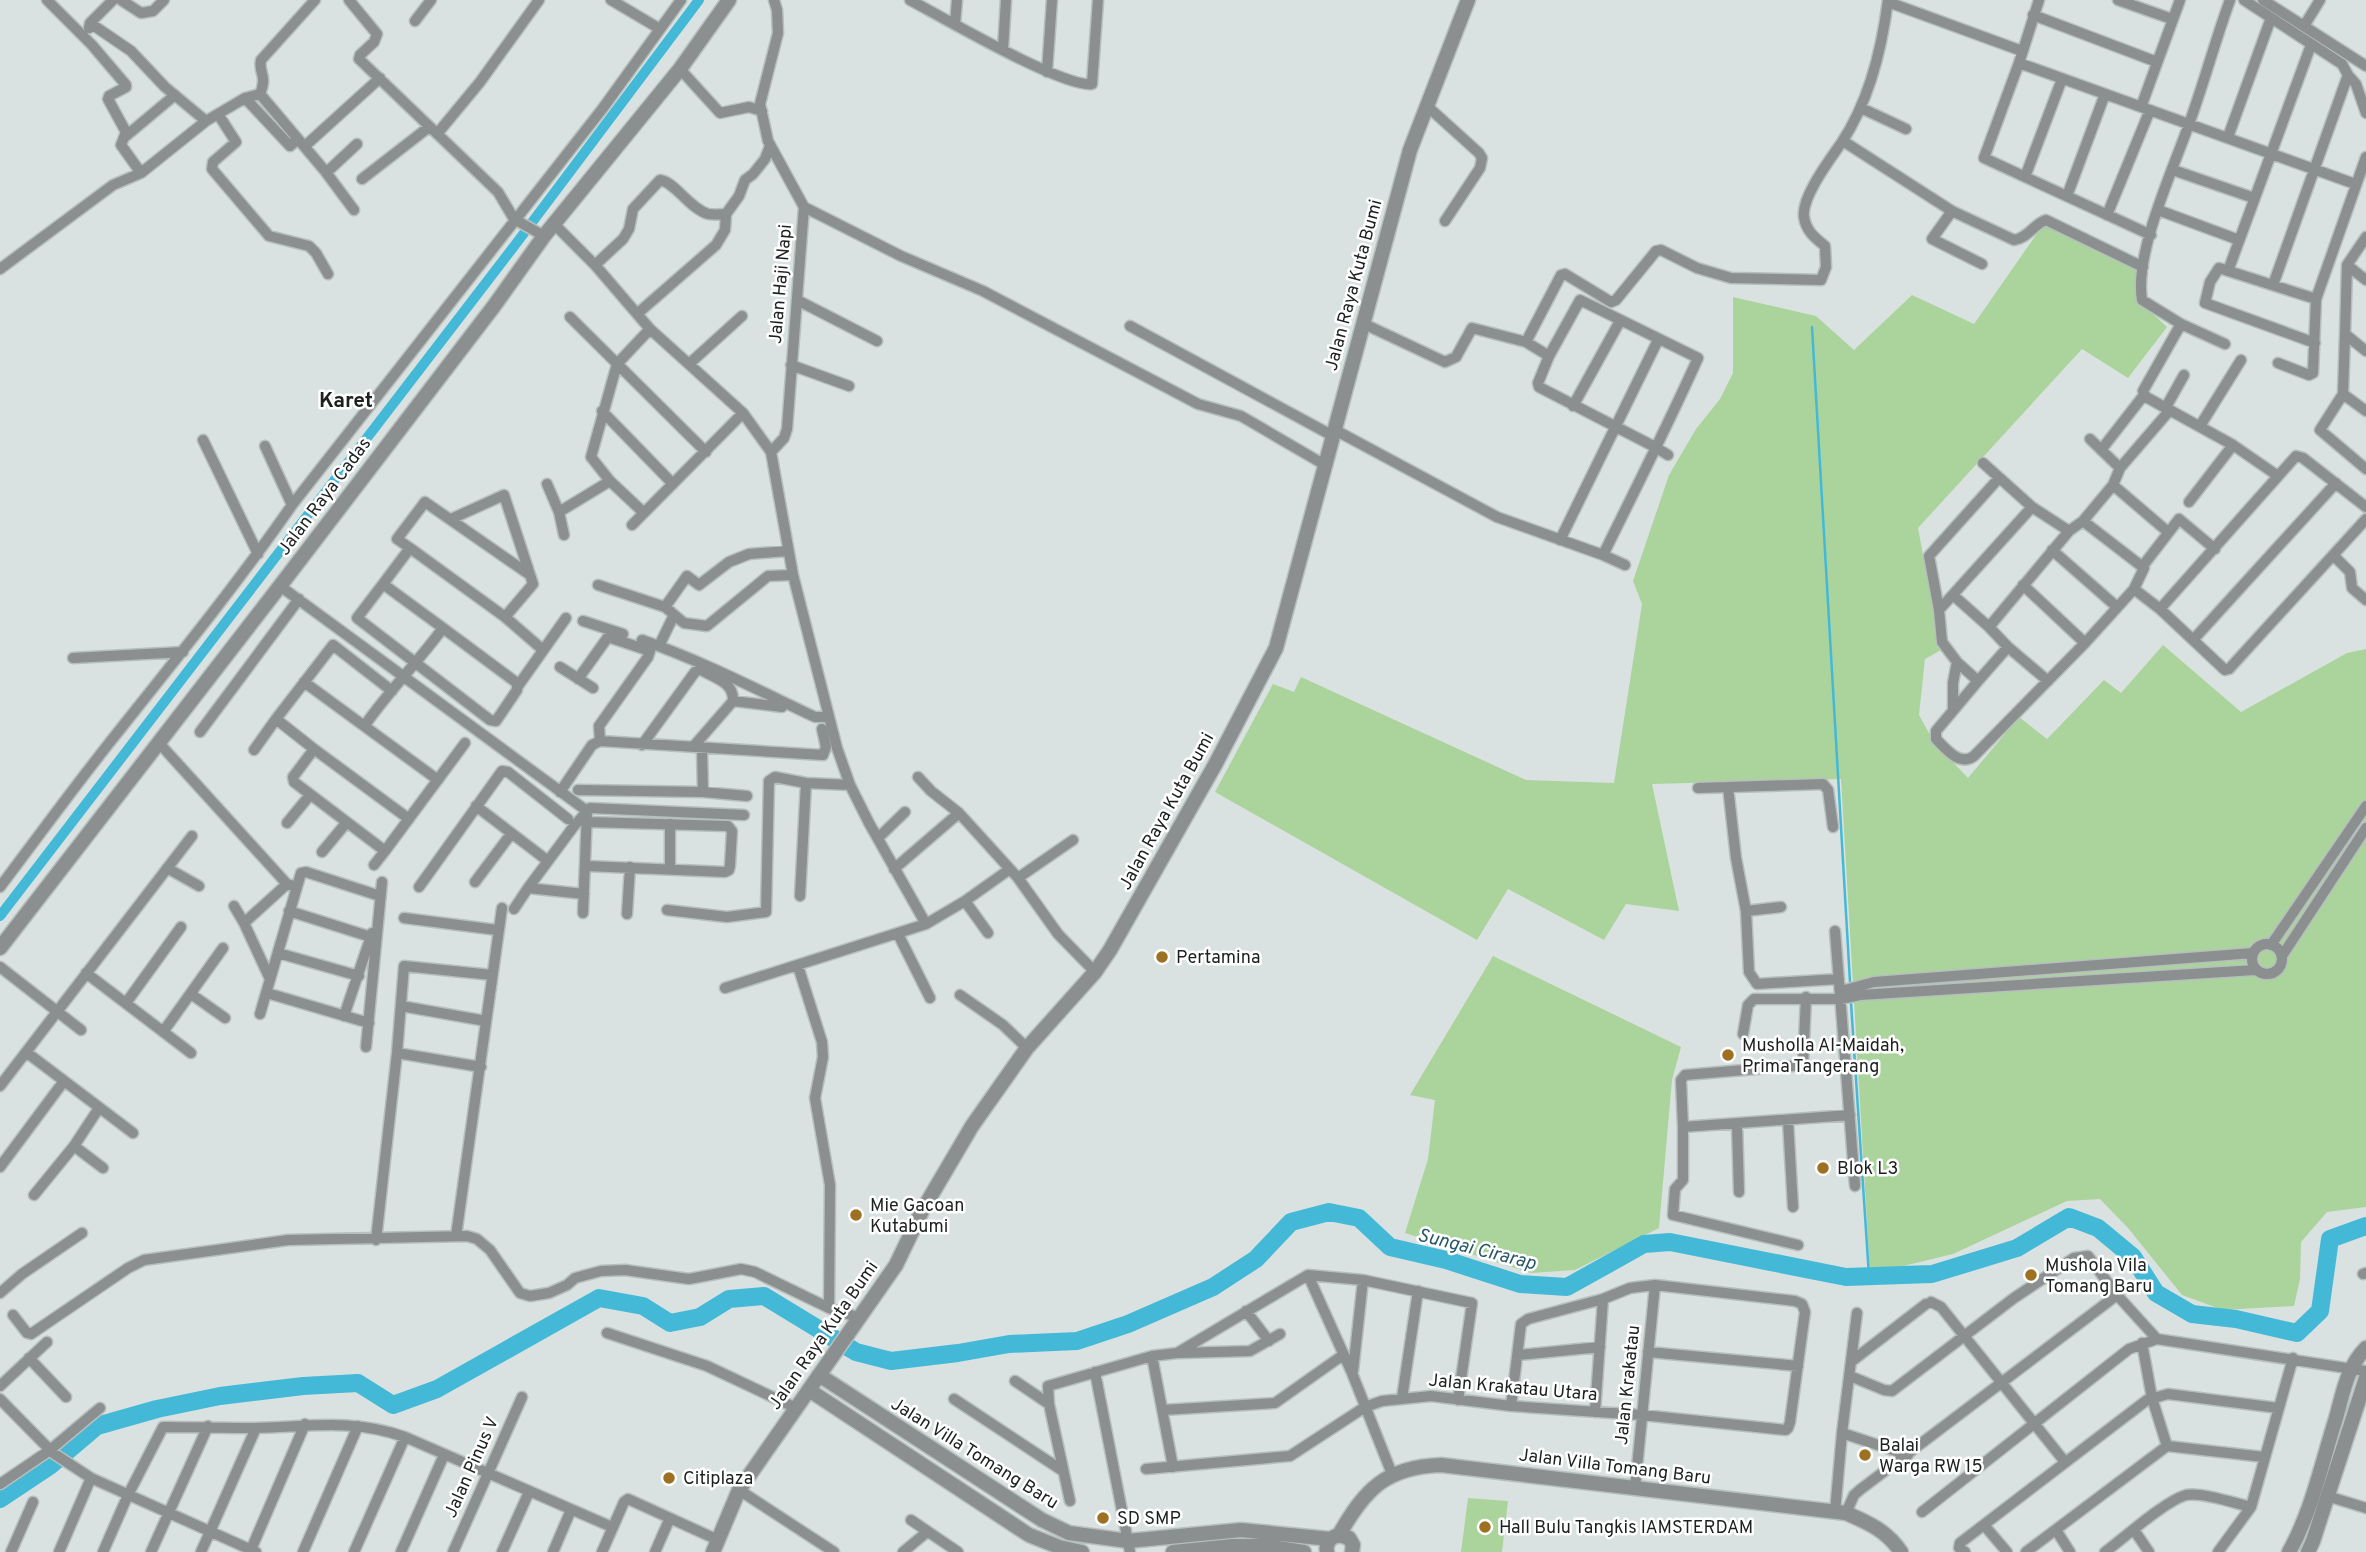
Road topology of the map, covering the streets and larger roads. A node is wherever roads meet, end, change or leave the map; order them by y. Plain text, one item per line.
1 (47, 0) edge
2 (113, 0) edge
3 (121, 0) edge
4 (164, 0) edge
5 (349, 0) edge
6 (431, 0) edge
7 (539, 0) edge
8 (611, 0) edge
9 (681, 0) edge
10 (729, 0) edge
11 (774, 0) edge
12 (910, 0) edge
13 (957, 0) edge
14 (1006, 0) edge
15 (1052, 0) edge
16 (1098, 0) edge
17 (1468, 0) edge
18 (2039, 0) edge
19 (2118, 0) edge
20 (2180, 0) edge
21 (2230, 0) edge
22 (2245, 0) edge
23 (2263, 0) edge
24 (2320, 0) edge
25 (1888, 1) edge
26 (309, 2) edge
27 (2033, 15) junction
28 (2271, 18) junction
29 (2172, 19) junction
30 (415, 21) dead end
31 (90, 23) junction
32 (955, 24) junction
33 (2304, 26) junction
34 (660, 29) junction
35 (87, 41) junction
36 (2311, 45) junction
37 (1003, 48) junction
38 (2022, 51) junction
39 (2157, 62) junction
40 (2019, 63) junction
41 (2366, 66) edge
42 (680, 69) junction
43 (1047, 72) junction
44 (2348, 75) junction
45 (380, 78) junction
46 (2062, 79) junction
47 (260, 94) junction
48 (2105, 94) junction
49 (175, 95) junction
50 (245, 98) junction
51 (1427, 106) junction
52 (1861, 108) junction
53 (2145, 109) junction
54 (762, 111) junction
55 (2366, 113) edge
56 (218, 114) junction
57 (206, 121) junction
58 (2190, 123) junction
59 (1906, 129) dead end
60 (433, 131) junction
61 (126, 136) junction
62 (2228, 137) junction
63 (1843, 141) junction
64 (302, 143) junction
65 (357, 144) dead end
66 (770, 146) junction
67 (2270, 153) junction
68 (2366, 157) edge
69 (2314, 168) junction
70 (2173, 170) junction
71 (325, 171) junction
72 (141, 173) junction
73 (2025, 177) junction
74 (362, 179) dead end
75 (2355, 184) junction
76 (2067, 196) junction
77 (2254, 198) junction
78 (804, 207) junction
79 (2158, 209) junction
80 (354, 211) dead end
81 (1952, 211) junction
82 (726, 214) junction
83 (2107, 215) junction
84 (517, 220) junction
85 (1445, 221) dead end
86 (554, 224) junction
87 (2151, 235) junction
88 (542, 236) junction
89 (2366, 237) edge
90 (2239, 240) junction
91 (1982, 264) dead end
92 (595, 265) junction
93 (2347, 265) junction
94 (2143, 267) junction
95 (0, 269) edge
96 (2228, 271) junction
97 (328, 274) dead end
98 (2366, 280) edge
99 (2273, 285) junction
100 (2316, 299) junction
101 (797, 300) junction
102 (637, 314) junction
103 (743, 316) dead end
104 (570, 317) dead end
105 (1620, 321) junction
106 (1362, 323) junction
107 (2181, 324) junction
108 (1130, 326) dead end
109 (650, 329) junction
110 (2345, 334) junction
111 (1658, 340) junction
112 (877, 341) dead end
113 (1526, 342) junction
114 (2315, 343) junction
115 (2225, 344) dead end
116 (2366, 351) edge
117 (1549, 356) junction
118 (2241, 360) dead end
119 (2278, 363) dead end
120 (617, 364) junction
121 (688, 364) junction
122 (791, 365) junction
123 (2184, 375) dead end
124 (849, 386) dead end
125 (2343, 394) junction
126 (2144, 396) junction
127 (1573, 406) junction
128 (2168, 408) junction
129 (602, 411) junction
130 (2366, 411) edge
131 (743, 413) junction
132 (2200, 426) junction
133 (1614, 427) junction
134 (1334, 433) junction
135 (2090, 439) dead end
136 (203, 440) dead end
137 (2233, 445) junction
138 (265, 446) dead end
139 (1655, 447) junction
140 (2101, 450) junction
141 (706, 452) junction
142 (771, 452) junction
143 (1668, 455) dead end
144 (1983, 463) dead end
145 (1325, 465) junction
146 (2120, 468) junction
147 (2366, 469) edge
148 (2278, 476) junction
149 (1999, 478) junction
150 (610, 481) junction
151 (2336, 483) junction
152 (547, 484) dead end
153 (673, 484) junction
154 (2113, 485) junction
155 (2189, 502) dead end
156 (292, 505) junction
157 (2032, 507) junction
158 (2366, 507) edge
159 (559, 512) junction
160 (644, 513) junction
161 (450, 519) junction
162 (2366, 519) edge
163 (2083, 521) junction
164 (632, 525) dead end
165 (2069, 531) junction
166 (2168, 532) junction
167 (564, 534) dead end
168 (1560, 540) junction
169 (410, 548) junction
170 (2215, 549) junction
171 (2052, 550) junction
172 (788, 551) junction
173 (258, 554) junction
174 (1603, 555) junction
175 (2333, 555) junction
176 (1625, 565) dead end
177 (2142, 567) junction
178 (530, 575) junction
179 (793, 575) junction
180 (383, 584) junction
181 (598, 584) dead end
182 (2023, 585) junction
183 (280, 586) junction
184 (2134, 589) junction
185 (1952, 595) junction
186 (299, 599) junction
187 (2366, 600) edge
188 (665, 607) junction
189 (2117, 607) junction
190 (2161, 609) junction
191 (1939, 610) junction
192 (674, 615) junction
193 (505, 617) junction
194 (566, 618) dead end
195 (583, 621) dead end
196 (1989, 627) junction
197 (443, 628) junction
198 (2193, 640) junction
199 (2085, 642) junction
200 (659, 646) junction
201 (2008, 647) junction
202 (543, 650) junction
203 (183, 652) junction
204 (73, 658) dead end
205 (1957, 662) junction
206 (416, 664) junction
207 (560, 667) dead end
208 (405, 678) junction
209 (578, 679) junction
210 (1978, 681) junction
211 (2048, 681) junction
212 (304, 682) junction
213 (518, 686) junction
214 (593, 688) dead end
215 (392, 691) junction
216 (733, 701) junction
217 (782, 707) dead end
218 (1953, 711) junction
219 (829, 717) junction
220 (276, 719) junction
221 (365, 725) junction
222 (822, 729) dead end
223 (200, 732) dead end
224 (600, 741) junction
225 (159, 743) junction
226 (465, 743) dead end
227 (642, 745) junction
228 (698, 748) junction
229 (314, 749) junction
230 (254, 750) dead end
231 (918, 777) dead end
232 (438, 780) junction
233 (806, 783) junction
234 (850, 785) junction
235 (1728, 787) junction
236 (1698, 788) dead end
237 (578, 790) dead end
238 (560, 792) junction
239 (704, 792) junction
240 (310, 795) junction
241 (747, 796) dead end
242 (476, 806) junction
243 (2366, 806) edge
244 (905, 812) dead end
245 (959, 813) junction
246 (744, 815) dead end
247 (587, 816) junction
248 (409, 819) junction
249 (568, 819) dead end
250 (347, 822) junction
251 (287, 823) dead end
252 (670, 824) junction
253 (1833, 827) dead end
254 (2366, 828) edge
255 (511, 834) junction
256 (192, 836) dead end
257 (878, 838) junction
258 (1073, 840) dead end
259 (385, 851) junction
260 (322, 852) dead end
261 (548, 861) junction
262 (374, 865) dead end
263 (587, 866) junction
264 (630, 867) junction
265 (167, 868) junction
266 (670, 869) junction
267 (894, 869) junction
268 (1010, 869) junction
269 (1018, 878) junction
270 (383, 882) dead end
271 (475, 882) dead end
272 (199, 886) dead end
273 (292, 886) junction
274 (0, 887) edge
275 (419, 887) dead end
276 (528, 888) junction
277 (584, 894) junction
278 (380, 896) junction
279 (800, 896) dead end
280 (965, 901) junction
281 (234, 906) dead end
282 (1781, 907) dead end
283 (667, 910) dead end
284 (289, 911) junction
285 (1746, 911) junction
286 (583, 913) dead end
287 (627, 914) dead end
288 (404, 918) dead end
289 (378, 919) junction
290 (244, 923) junction
291 (926, 924) junction
292 (181, 927) dead end
293 (498, 930) junction
294 (1835, 931) dead end
295 (988, 933) dead end
296 (898, 934) junction
297 (371, 937) junction
298 (2271, 945) junction
299 (0, 948) edge
300 (223, 948) dead end
301 (278, 953) junction
302 (2253, 953) junction
303 (2281, 956) junction
304 (798, 966) junction
305 (0, 967) edge
306 (2255, 970) junction
307 (1095, 972) junction
308 (86, 973) junction
309 (492, 975) junction
310 (359, 976) junction
311 (270, 979) junction
312 (725, 988) dead end
313 (1840, 990) junction
314 (267, 993) junction
315 (191, 994) junction
316 (960, 995) dead end
317 (1806, 997) junction
318 (930, 999) dead end
319 (126, 1003) junction
320 (401, 1006) junction
321 (57, 1012) junction
322 (260, 1014) dead end
323 (344, 1016) junction
324 (225, 1018) dead end
325 (486, 1021) junction
326 (369, 1023) junction
327 (81, 1030) dead end
328 (163, 1032) junction
329 (1743, 1034) dead end
330 (366, 1047) dead end
331 (1027, 1048) junction
332 (26, 1052) junction
333 (191, 1053) dead end
334 (397, 1053) junction
335 (481, 1066) junction
336 (64, 1081) junction
337 (0, 1086) edge
338 (99, 1108) junction
339 (1850, 1115) junction
340 (1788, 1121) junction
341 (1737, 1124) junction
342 (1683, 1128) junction
343 (133, 1133) dead end
344 (74, 1146) junction
345 (0, 1167) edge
346 (103, 1168) dead end
347 (1855, 1186) dead end
348 (1739, 1192) dead end
349 (34, 1195) dead end
350 (1793, 1207) dead end
351 (82, 1233) dead end
352 (456, 1236) junction
353 (376, 1240) junction
354 (1797, 1245) dead end
355 (1308, 1275) junction
356 (1363, 1280) junction
357 (1655, 1285) junction
358 (1418, 1291) junction
359 (0, 1293) edge
360 (2117, 1295) junction
361 (1603, 1299) junction
362 (829, 1308) junction
363 (1247, 1311) junction
364 (1857, 1313) dead end
365 (13, 1315) dead end
366 (857, 1322) junction
367 (607, 1333) dead end
368 (1280, 1334) dead end
369 (1965, 1336) junction
370 (2157, 1339) junction
371 (1269, 1341) junction
372 (47, 1342) dead end
373 (2142, 1343) junction
374 (1600, 1347) junction
375 (2366, 1348) edge
376 (1648, 1352) junction
377 (1177, 1353) junction
378 (1343, 1355) junction
379 (1518, 1355) junction
380 (1152, 1356) junction
381 (29, 1358) junction
382 (2293, 1358) junction
383 (1852, 1361) junction
384 (1798, 1366) junction
385 (2351, 1367) junction
386 (2366, 1371) edge
387 (1095, 1372) junction
388 (1352, 1373) junction
389 (819, 1375) junction
390 (1850, 1376) junction
391 (2366, 1378) edge
392 (1015, 1381) dead end
393 (2002, 1381) junction
394 (0, 1386) edge
395 (809, 1390) junction
396 (66, 1397) dead end
397 (522, 1397) dead end
398 (1402, 1398) junction
399 (2152, 1398) junction
400 (0, 1399) edge
401 (954, 1399) dead end
402 (1458, 1400) junction
403 (859, 1402) junction
404 (1049, 1405) junction
405 (1511, 1406) junction
406 (1365, 1407) junction
407 (100, 1408) dead end
408 (796, 1408) junction
409 (2278, 1408) junction
410 (1163, 1410) junction
411 (1595, 1412) junction
412 (1642, 1415) junction
413 (849, 1416) junction
414 (305, 1424) junction
415 (2035, 1424) junction
416 (208, 1426) junction
417 (358, 1426) junction
418 (256, 1428) junction
419 (1842, 1433) junction
420 (405, 1437) junction
421 (2166, 1446) junction
422 (52, 1452) junction
423 (444, 1455) junction
424 (1908, 1455) junction
425 (2264, 1457) junction
426 (2065, 1462) junction
427 (1173, 1466) junction
428 (1146, 1469) dead end
429 (1063, 1471) junction
430 (488, 1474) junction
431 (1392, 1474) junction
432 (91, 1478) junction
433 (0, 1484) edge
434 (1635, 1488) junction
435 (739, 1490) junction
436 (529, 1492) junction
437 (128, 1495) junction
438 (2328, 1496) junction
439 (1070, 1501) dead end
440 (33, 1502) dead end
441 (2251, 1507) junction
442 (2366, 1508) edge
443 (571, 1510) junction
444 (1922, 1512) dead end
445 (169, 1513) junction
446 (1840, 1513) junction
447 (670, 1518) junction
448 (911, 1520) dead end
449 (1984, 1525) junction
450 (612, 1527) junction
451 (2056, 1530) junction
452 (2134, 1530) junction
453 (211, 1531) junction
454 (927, 1532) junction
455 (1332, 1542) edge
456 (715, 1546) edge
457 (1129, 1547) edge
458 (252, 1551) edge
459 (12, 1552) edge
460 (59, 1552) edge
461 (103, 1552) edge
462 (152, 1552) edge
463 (201, 1552) edge
464 (303, 1552) edge
465 (354, 1552) edge
466 (401, 1552) edge
467 (453, 1552) edge
468 (502, 1552) edge
469 (553, 1552) edge
470 (602, 1552) edge
471 (655, 1552) edge
472 (834, 1552) edge
473 (904, 1552) edge
474 (958, 1552) edge
475 (1082, 1552) edge
476 (1173, 1552) edge
477 (1304, 1552) edge
478 (1352, 1552) edge
479 (1901, 1552) edge
480 (1965, 1552) edge
481 (2007, 1552) edge
482 (2026, 1552) edge
483 (2070, 1552) edge
484 (2105, 1552) edge
485 (2150, 1552) edge
486 (2218, 1552) edge
487 (2290, 1552) edge
488 (2308, 1552) edge

1 - 35 street
2 - 31 street
3 - 4 street
5 - 45 street
6 - 30 street
7 - 60 street
8 - 34 street
9 - 34 street
10 - 42 street, Jalan Raya Cadas
11 - 54 street, Jalan Haji Napi
12 - 32 street
13 - 32 street
14 - 37 street
15 - 43 street
16 - 43 street
17 - 51 street, Jalan Raya Kuta Bumi
18 - 27 street
19 - 29 street
20 - 29 street
21 - 58 street
22 - 28 street
23 - 33 street
24 - 33 street
25 - 38 street
25 - 52 street
26 - 47 street
27 - 38 street
27 - 39 street
28 - 36 street
28 - 62 street
29 - 39 street
31 - 35 street
31 - 49 street
32 - 37 street
33 - 41 street
34 - 84 street
35 - 61 street
36 - 44 street
36 - 67 street
37 - 43 street
38 - 40 street
39 - 53 street
40 - 46 street
40 - 73 street
42 - 54 street
42 - 86 street, Jalan Raya Cadas
44 - 55 street
44 - 69 street
45 - 60 street
45 - 64 street
46 - 48 street
46 - 73 street
47 - 50 street
47 - 64 street
48 - 53 street
48 - 76 street
49 - 57 street
49 - 61 street
50 - 56 street
50 - 64 street
51 - 85 street
51 - 106 street, Jalan Raya Kuta Bumi
52 - 59 street
52 - 63 street
53 - 58 street
53 - 83 street
54 - 66 street, Jalan Haji Napi
56 - 57 street
56 - 97 street
57 - 72 street
58 - 62 street
58 - 70 street
60 - 74 street
60 - 84 street
61 - 72 street
62 - 67 street
63 - 81 street
63 - 113 street
64 - 71 street
65 - 71 street
66 - 78 street, Jalan Haji Napi
66 - 82 street
67 - 69 street
67 - 77 street
68 - 75 street
69 - 75 street
69 - 99 street
70 - 77 street
70 - 79 street
71 - 80 street
72 - 95 street
73 - 76 street
75 - 100 street
76 - 83 street
77 - 90 street
78 - 101 street, Jalan Haji Napi
78 - 145 street
79 - 87 street
79 - 90 street
81 - 91 street
81 - 94 street
82 - 92 street
82 - 102 street
83 - 87 street
84 - 88 street
84 - 156 street
86 - 88 street, Jalan Raya Cadas
86 - 92 street
87 - 94 street
88 - 183 street, Jalan Raya Cadas
89 - 93 street
90 - 96 street
92 - 102 street
93 - 98 street
93 - 110 street
94 - 107 street
96 - 99 street
96 - 114 street
99 - 100 street
100 - 114 street
101 - 112 street
101 - 122 street, Jalan Haji Napi
102 - 109 street
103 - 121 street
104 - 120 street
105 - 111 street
105 - 117 street
105 - 127 street
106 - 113 street
106 - 134 street, Jalan Raya Kuta Bumi
107 - 115 street
107 - 126 street
108 - 134 street
109 - 120 street
109 - 121 street
110 - 116 street
110 - 125 street
111 - 133 street
111 - 139 street
113 - 117 street
114 - 119 street
117 - 127 street
118 - 132 street
120 - 129 street
120 - 141 street
121 - 131 street
122 - 124 street
122 - 142 street, Jalan Haji Napi
123 - 128 street
125 - 130 street
125 - 147 street
126 - 128 street
126 - 140 street
127 - 133 street
128 - 132 street
128 - 146 street
129 - 150 street
129 - 153 street
131 - 141 street
131 - 142 street
132 - 137 street
133 - 139 street
133 - 168 street
134 - 145 street, Jalan Raya Kuta Bumi
134 - 168 street
135 - 140 street
136 - 173 street
137 - 148 street
137 - 155 street
138 - 156 street
139 - 143 street
139 - 174 street
140 - 146 street
141 - 153 street
142 - 172 street
144 - 149 street
145 - 307 street, Jalan Raya Kuta Bumi
146 - 154 street
148 - 151 street
148 - 170 street
149 - 157 street
149 - 191 street
150 - 159 street
150 - 160 street
151 - 158 street
151 - 198 street
152 - 159 street
153 - 160 street
154 - 163 street
154 - 166 street
156 - 173 street
157 - 165 street
157 - 185 street
159 - 167 street
160 - 164 street
161 - 169 street
161 - 178 street
161 - 178 street
162 - 175 street
163 - 165 street
163 - 177 street
165 - 171 street
166 - 170 street
166 - 177 street
168 - 174 street
169 - 180 street
169 - 193 street
170 - 190 street
171 - 182 street
171 - 189 street
172 - 179 street
172 - 188 street
173 - 203 street
174 - 176 street
175 - 187 street
175 - 198 street
177 - 184 street
178 - 193 street
179 - 192 street
179 - 219 street
180 - 197 street
180 - 206 street
181 - 188 street
182 - 196 street
182 - 199 street
183 - 186 street
183 - 225 street, Jalan Raya Cadas
184 - 189 street
184 - 190 street
185 - 191 street
185 - 196 street
186 - 208 street
186 - 223 street
188 - 192 street
189 - 199 street
190 - 198 street
191 - 205 street
192 - 200 street
193 - 202 street
194 - 202 street
195 - 200 street
196 - 201 street
197 - 206 street
197 - 213 street
199 - 211 street
200 - 219 street
201 - 210 street
201 - 211 street
202 - 213 street
203 - 204 street
203 - 274 street
205 - 210 street
205 - 218 street
206 - 208 street
206 - 213 street
207 - 209 street
208 - 215 street
208 - 238 street
209 - 214 street
209 - 224 street
210 - 218 street
211 - 218 street
212 - 215 street
212 - 220 street
212 - 221 street
215 - 221 street
216 - 217 street
216 - 227 street
216 - 228 street
219 - 234 street
220 - 229 street
220 - 230 street
221 - 232 street
222 - 228 street
224 - 227 street
224 - 238 street
225 - 273 street
225 - 299 street, Jalan Raya Cadas
226 - 232 street
227 - 228 street
228 - 239 street
229 - 240 street
229 - 248 street
231 - 245 street
232 - 248 street
233 - 234 street
233 - 279 street
233 - 283 street
234 - 257 street
235 - 236 street
235 - 253 street
235 - 285 street
237 - 239 street
238 - 247 street
239 - 241 street
240 - 250 street
240 - 251 street
242 - 249 street
242 - 255 street
242 - 275 street
243 - 298 street
244 - 257 street
245 - 267 street
245 - 268 street
246 - 247 street
247 - 252 street
247 - 261 street
247 - 263 street
248 - 259 street
250 - 259 street
250 - 260 street
252 - 266 street
252 - 266 street
254 - 303 street
255 - 261 street
255 - 271 street
256 - 265 street
257 - 267 street
258 - 269 street
259 - 262 street
261 - 276 street
263 - 264 street
263 - 277 street
264 - 266 street
264 - 287 street
265 - 272 street
265 - 308 street
267 - 291 street
268 - 269 street
268 - 280 street
269 - 307 street
270 - 278 street
273 - 278 street
273 - 284 street
273 - 290 street
276 - 277 street
276 - 293 street
277 - 286 street
278 - 289 street
280 - 291 street
280 - 295 street
281 - 290 street
282 - 285 street
284 - 297 street
284 - 301 street
285 - 313 street
288 - 293 street
289 - 297 street
289 - 326 street
290 - 311 street
291 - 296 street
292 - 319 street
293 - 309 street
294 - 313 street
296 - 304 street
296 - 318 street
297 - 310 street
298 - 302 street
298 - 303 street
300 - 315 street
301 - 310 street
301 - 311 street
302 - 306 street
302 - 313 street
303 - 306 street
304 - 312 street
304 - 362 street
305 - 321 street
306 - 313 street
307 - 331 street, Jalan Raya Kuta Bumi
308 - 319 street
308 - 321 street
309 - 320 street
309 - 325 street
310 - 323 street
311 - 314 street
313 - 317 street
313 - 339 street
314 - 322 street
314 - 323 street
315 - 324 street
315 - 328 street
316 - 331 street
317 - 329 street
317 - 342 street
319 - 328 street
320 - 325 street
320 - 334 street
321 - 327 street
321 - 332 street
323 - 326 street
325 - 335 street
326 - 330 street
328 - 333 street
331 - 366 street, Jalan Raya Kuta Bumi
332 - 336 street
332 - 337 street
334 - 335 street
334 - 353 street
335 - 352 street
336 - 338 street
336 - 345 street
338 - 343 street
338 - 344 street
339 - 340 street
339 - 347 street
340 - 341 street
340 - 350 street
341 - 342 street
341 - 348 street
342 - 354 street
344 - 346 street
344 - 349 street
351 - 359 street
352 - 353 street
352 - 362 street
353 - 365 street
355 - 356 street
355 - 363 street
355 - 378 street
356 - 358 street
356 - 388 street
357 - 361 street
357 - 376 street, Jalan Krakatau
357 - 384 street
358 - 398 street
358 - 402 street
360 - 369 street
360 - 370 street
360 - 393 street
361 - 374 street
361 - 379 street
362 - 366 street
363 - 371 street
363 - 377 street
364 - 383 street
366 - 389 street, Jalan Raya Kuta Bumi
367 - 408 street
368 - 371 street
369 - 383 street
369 - 390 street
369 - 393 street
370 - 373 street
370 - 382 street
371 - 377 street
372 - 381 street
373 - 399 street
373 - 415 street
374 - 379 street
374 - 411 street
375 - 385 street
376 - 384 street
376 - 412 street, Jalan Krakatau
377 - 380 street
378 - 388 street
378 - 410 street
379 - 405 street
380 - 387 street
380 - 410 street
381 - 394 street
381 - 396 street
382 - 385 street
382 - 409 street
383 - 390 street
384 - 412 street, Jalan Krakatau Utara
385 - 386 street
385 - 487 street
387 - 404 street
387 - 457 street
388 - 406 street
389 - 395 street, Jalan Raya Kuta Bumi
389 - 403 street, Jalan Villa Tomang Baru
390 - 419 street
391 - 438 street
392 - 404 street
393 - 415 street
393 - 424 street
395 - 408 street, Jalan Raya Kuta Bumi
395 - 413 street, Jalan Villa Tomang Baru
397 - 430 street, Jalan Pinus V
398 - 402 street, Jalan Krakatau Utara
398 - 406 street, Jalan Krakatau Utara
399 - 409 street
399 - 421 street
399 - 426 street
400 - 422 street
401 - 429 street
402 - 405 street, Jalan Krakatau Utara
403 - 413 street
403 - 457 street, Jalan Villa Tomang Baru
404 - 429 street
405 - 411 street, Jalan Krakatau Utara
406 - 427 street, Jalan Krakatau Utara
406 - 431 street
407 - 422 street
408 - 435 street, Jalan Raya Kuta Bumi
409 - 425 street
410 - 427 street
411 - 412 street, Jalan Krakatau Utara
412 - 434 street, Jalan Krakatau
413 - 475 street, Jalan Villa Tomang Baru
414 - 417 street
414 - 418 street
414 - 458 street
415 - 426 street
415 - 444 street
416 - 418 street
416 - 437 street
416 - 445 street
417 - 420 street
417 - 464 street
418 - 453 street
419 - 424 street
419 - 446 street
420 - 423 street
420 - 465 street
421 - 425 street
421 - 451 street
422 - 432 street
422 - 433 street
423 - 430 street
423 - 466 street
424 - 446 street
425 - 441 street
426 - 449 street
427 - 428 street, Jalan Krakatau Utara
429 - 439 street
430 - 436 street
430 - 467 street, Jalan Pinus V
431 - 434 street, Jalan Villa Tomang Baru
431 - 455 street, Jalan Villa Tomang Baru
432 - 437 street
432 - 460 street
434 - 446 street, Jalan Villa Tomang Baru
435 - 456 street, Jalan Raya Kuta Bumi
435 - 472 street
436 - 443 street
436 - 468 street
437 - 445 street
437 - 461 street
438 - 442 street
438 - 488 street
440 - 459 street
441 - 452 street
441 - 486 street
443 - 450 street
443 - 469 street
445 - 453 street
445 - 462 street
446 - 479 street, Jalan Villa Tomang Baru
447 - 450 street
447 - 456 street
447 - 471 street
448 - 454 street
449 - 480 street
449 - 481 street
450 - 470 street
451 - 482 street
451 - 483 street
452 - 484 street
452 - 485 street
453 - 458 street
453 - 463 street
454 - 473 street
454 - 474 street
455 - 457 street, Jalan Villa Tomang Baru
455 - 478 street
476 - 477 street

